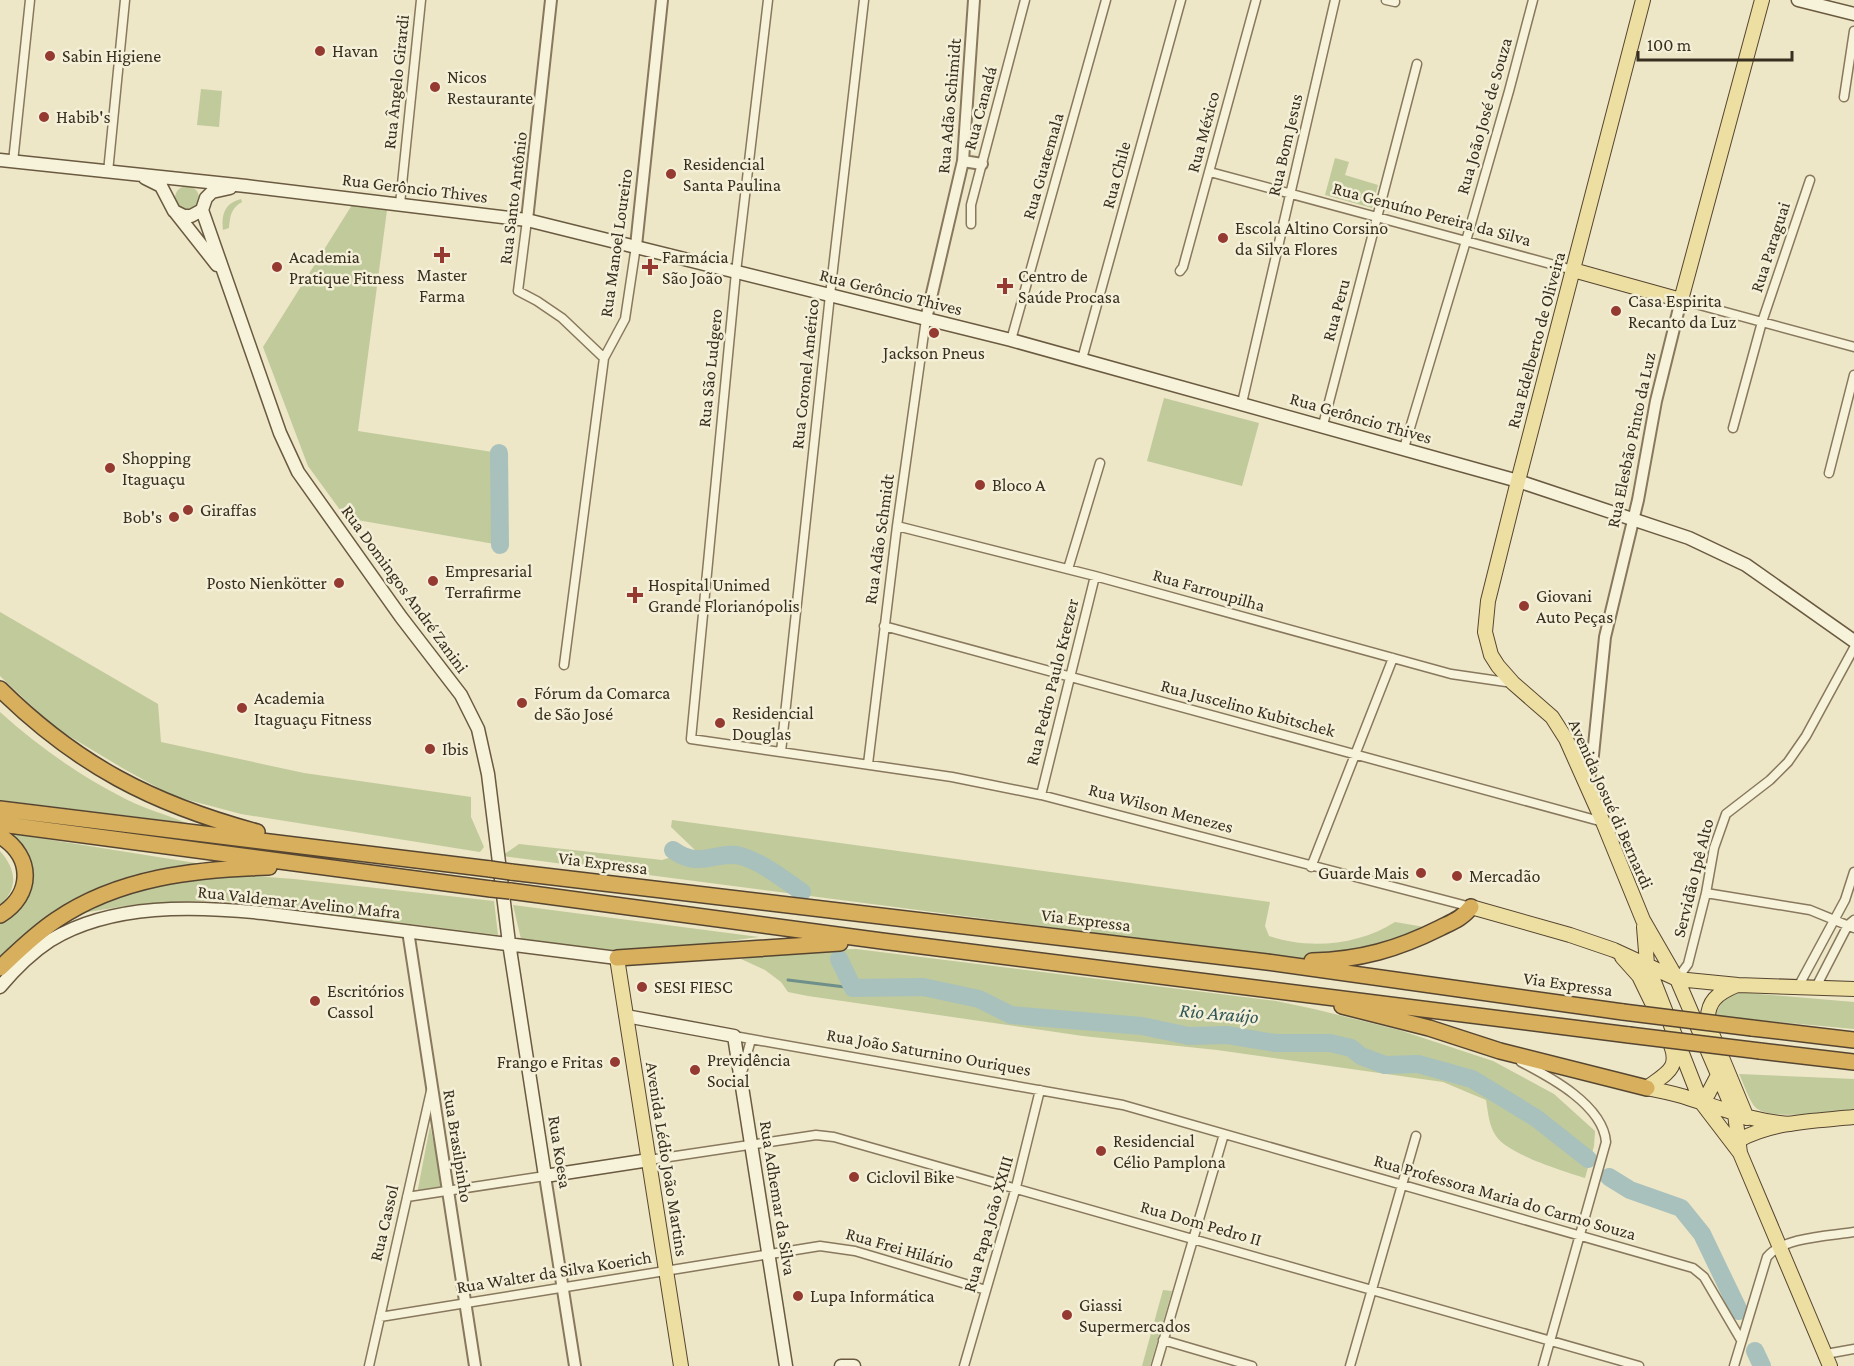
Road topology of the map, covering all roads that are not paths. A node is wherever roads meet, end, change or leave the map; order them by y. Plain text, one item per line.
1 (30, 0) edge
2 (125, 0) edge
3 (421, 0) edge
4 (552, 0) edge
5 (662, 0) edge
6 (768, 0) edge
7 (864, 0) edge
8 (974, 0) edge
9 (1025, 0) edge
10 (1106, 0) edge
11 (1181, 0) edge
12 (1256, 0) edge
13 (1335, 0) edge
14 (1533, 0) edge
15 (1643, 0) edge
16 (1762, 0) edge
17 (1798, 0) edge
18 (1854, 15) edge
19 (1854, 31) edge
20 (1417, 64) dead end
21 (1844, 97) dead end
22 (0, 160) edge
23 (963, 161) junction
24 (13, 162) junction
25 (982, 164) junction
26 (108, 172) junction
27 (1210, 172) junction
28 (138, 175) junction
29 (188, 180) junction
30 (1810, 180) dead end
31 (246, 186) junction
32 (1290, 194) junction
33 (204, 204) junction
34 (400, 204) junction
35 (172, 207) junction
36 (1377, 218) junction
37 (527, 220) junction
38 (970, 224) dead end
39 (1466, 242) junction
40 (636, 246) junction
41 (1573, 270) junction
42 (222, 271) junction
43 (1180, 271) dead end
44 (736, 272) junction
45 (830, 295) junction
46 (1681, 300) junction
47 (926, 319) junction
48 (1762, 322) junction
49 (1011, 340) junction
50 (1854, 347) edge
51 (604, 358) junction
52 (1082, 359) junction
53 (1854, 375) edge
54 (1242, 403) junction
55 (1323, 425) junction
56 (1733, 428) dead end
57 (1404, 448) junction
58 (1100, 463) dead end
59 (1829, 473) dead end
60 (1518, 481) junction
61 (1633, 518) junction
62 (897, 526) junction
63 (1068, 569) junction
64 (1095, 576) junction
65 (884, 626) junction
66 (1853, 640) edge
67 (1393, 658) junction
68 (564, 665) dead end
69 (1070, 677) junction
70 (1513, 683) junction
71 (0, 689) edge
72 (691, 740) joint
73 (781, 752) junction
74 (1354, 754) junction
75 (868, 764) junction
76 (1588, 787) junction
77 (1041, 795) junction
78 (0, 809) edge
79 (1603, 822) junction
80 (0, 824) edge
81 (0, 837) edge
82 (312, 846) junction
83 (314, 866) junction
84 (1311, 867) junction
85 (1854, 872) edge
86 (1706, 893) junction
87 (1471, 907) junction
88 (0, 915) edge
89 (1834, 918) junction
90 (57, 919) junction
91 (105, 919) junction
92 (1643, 920) junction
93 (1852, 924) edge
94 (408, 931) junction
95 (882, 941) junction
96 (509, 943) junction
97 (1646, 947) junction
98 (1614, 950) junction
99 (617, 958) junction
100 (1267, 962) junction
101 (1647, 964) junction
102 (0, 968) edge
103 (1677, 979) junction
104 (1738, 985) junction
105 (0, 987) edge
106 (1798, 987) junction
107 (1816, 987) junction
108 (1854, 989) edge
109 (1296, 993) junction
110 (1659, 994) junction
111 (626, 1016) junction
112 (734, 1036) junction
113 (1854, 1040) edge
114 (750, 1043) dead end
115 (1500, 1050) junction
116 (1854, 1062) edge
117 (1718, 1075) junction
118 (741, 1076) junction
119 (432, 1088) junction
120 (1647, 1088) junction
121 (1040, 1090) junction
122 (1701, 1102) junction
123 (1741, 1116) junction
124 (1854, 1117) edge
125 (1791, 1124) junction
126 (1224, 1134) junction
127 (1416, 1136) dead end
128 (751, 1144) junction
129 (1740, 1147) junction
130 (649, 1160) junction
131 (545, 1176) junction
132 (1402, 1185) junction
133 (1016, 1187) junction
134 (448, 1191) junction
135 (407, 1197) junction
136 (1854, 1232) edge
137 (1580, 1236) junction
138 (1193, 1238) junction
139 (1780, 1246) junction
140 (768, 1254) junction
141 (666, 1270) junction
142 (562, 1287) junction
143 (1372, 1289) junction
144 (986, 1290) junction
145 (465, 1303) junction
146 (380, 1317) junction
147 (1163, 1340) junction
148 (1741, 1340) junction
149 (1550, 1341) junction
150 (1854, 1349) edge
151 (372, 1351) junction
152 (1828, 1360) edge
153 (369, 1366) edge
154 (375, 1366) edge
155 (475, 1366) edge
156 (574, 1366) edge
157 (681, 1366) edge
158 (786, 1366) edge
159 (841, 1366) edge
160 (854, 1366) edge
161 (964, 1366) edge
162 (1156, 1366) edge
163 (1252, 1366) edge
164 (1350, 1366) edge
165 (1543, 1366) edge
166 (1639, 1366) edge
167 (1734, 1366) edge

1 - 24 street
2 - 26 street
3 - 34 street, Rua Ângelo Girardi
4 - 37 street, Rua Santo Antônio
5 - 40 street, Rua Manoel Loureiro
6 - 44 street, Rua São Ludgero
7 - 45 street, Rua Coronel Américo
8 - 23 street, Rua Adão Schimidt
9 - 25 street, Rua Canadá
10 - 49 street, Rua Guatemala
11 - 52 street, Rua Chile
12 - 27 street, Rua México
13 - 32 street, Rua Bom Jesus
14 - 39 street, Rua João José de Souza
15 - 41 main road, Rua Edelberto de Oliveira
16 - 46 main road, Rua Elesbão Pinto da Luz
17 - 18 main road
19 - 21 street
20 - 36 street, Rua Peru
22 - 24 main road
23 - 25 street
23 - 47 street, Rua Adão Schimidt
24 - 26 main road
25 - 38 street, Rua Canadá
26 - 28 main road
27 - 32 street, Rua Genuíno Pereira da Silva
27 - 43 street, Rua México
28 - 29 main road
28 - 35 main road
29 - 31 main road
29 - 33 main road
29 - 35 main road
30 - 48 street, Rua Paraguai
31 - 33 main road
31 - 34 main road, Rua Gerôncio Thives
32 - 36 street, Rua Genuíno Pereira da Silva
32 - 54 street, Rua Bom Jesus
33 - 35 main road
33 - 42 main road, Rua Domingos André Zanini
34 - 37 main road, Rua Gerôncio Thives
35 - 42 main road
36 - 39 street, Rua Genuíno Pereira da Silva
36 - 55 street, Rua Peru
37 - 40 main road, Rua Gerôncio Thives
37 - 51 street, Rua Santo Antônio
39 - 41 street, Rua Genuíno Pereira da Silva
39 - 57 street, Rua João José de Souza
40 - 44 main road, Rua Gerôncio Thives
40 - 51 street, Rua Manoel Loureiro
41 - 46 main road, Rua Genuíno Pereira da Silva
41 - 60 main road, Rua Edelberto de Oliveira
42 - 96 main road, Rua Domingos André Zanini
44 - 45 main road, Rua Gerôncio Thives
44 - 72 street, Rua São Ludgero
45 - 47 main road, Rua Gerôncio Thives
45 - 73 street, Rua Coronel Américo
46 - 48 street, Rua Genuíno Pereira da Silva
46 - 61 street, Rua Elesbão Pinto da Luz
47 - 49 main road, Rua Gerôncio Thives
47 - 62 street, Rua Adão Schmidt
48 - 50 street, Rua Genuíno Pereira da Silva
48 - 56 street, Rua Paraguai
49 - 52 main road, Rua Gerôncio Thives
51 - 68 street, Rua Manoel Loureiro
52 - 54 main road, Rua Gerôncio Thives
53 - 59 street
54 - 55 main road, Rua Gerôncio Thives
55 - 57 main road, Rua Gerôncio Thives
57 - 60 main road, Rua Gerôncio Thives
58 - 63 street
60 - 61 main road, Rua Gerôncio Thives
60 - 70 main road, Rua Edelberto de Oliveira
61 - 66 main road, Rua Gerôncio Thives
61 - 76 street, Rua Elesbão Pinto da Luz
62 - 63 street, Rua Farroupilha
62 - 65 street, Rua Adão Schmidt
63 - 64 street, Rua Farroupilha
64 - 67 street, Rua Farroupilha
64 - 69 street, Rua Pedro Paulo Kretzer
65 - 69 street, Rua Juscelino Kubitschek
65 - 75 street, Rua Adão Schmidt
66 - 86 street, Servidão Ipê Alto
67 - 70 street, Rua Farroupilha
67 - 74 street
69 - 74 street, Rua Juscelino Kubitschek
69 - 77 street, Rua Pedro Paulo Kretzer
70 - 76 main road, Avenida Josué di Bernardi
71 - 82 highway
72 - 73 street, Rua Wilson Menezes
73 - 75 street, Rua Wilson Menezes
74 - 79 street, Rua Juscelino Kubitschek
74 - 84 street
75 - 77 street, Rua Wilson Menezes
76 - 79 main road, Avenida Josué di Bernardi
77 - 84 street, Rua Wilson Menezes
78 - 82 highway
79 - 92 main road, Avenida Josué di Bernardi
80 - 83 highway
81 - 88 highway
82 - 100 highway, Via Expressa, bridge
83 - 90 highway
83 - 95 highway, bridge
84 - 87 street, Rua Wilson Menezes
85 - 89 street
86 - 89 street
86 - 103 street, Servidão Ipê Alto
87 - 98 main road, Rua Wilson Menezes
87 - 100 highway
89 - 93 street
89 - 106 street
90 - 91 main road
90 - 102 highway
91 - 94 main road, Rua Valdemar Avelino Mafra
91 - 105 main road, Rua Valdemar Avelino Mafra
92 - 97 main road, Avenida Josué di Bernardi
92 - 103 main road, Avenida Josué di Bernardi
93 - 107 street
94 - 96 main road, Rua Valdemar Avelino Mafra
94 - 119 street, Rua Brasilpinho
95 - 99 highway
95 - 109 highway
96 - 99 main road, Rua Valdemar Avelino Mafra
96 - 131 main road, Rua Koesa
97 - 98 main road, Rua Wilson Menezes
97 - 101 main road, Avenida Josué di Bernardi
98 - 101 main road, Rua Wilson Menezes
98 - 120 main road
99 - 111 main road, Avenida Lédio João Martins
100 - 113 highway, Via Expressa, bridge
101 - 103 main road, Rua Wilson Menezes
101 - 110 main road, Avenida Josué di Bernardi
103 - 104 main road
103 - 110 main road
103 - 117 main road, Avenida Josué di Bernardi
104 - 106 main road
104 - 123 main road
106 - 107 main road
107 - 108 main road
109 - 115 highway
109 - 116 highway, bridge
110 - 122 main road, Avenida Josué di Bernardi
111 - 112 main road, Rua João Saturnino Ouriques
111 - 130 main road, Avenida Lédio João Martins
112 - 118 main road, Rua Adhemar da Silva
112 - 121 street, Rua João Saturnino Ouriques
114 - 118 street
115 - 120 highway
115 - 137 street
117 - 122 main road
117 - 123 main road, Avenida Josué di Bernardi
118 - 128 main road, Rua Adhemar da Silva
119 - 134 street, Rua Brasilpinho
119 - 135 street, Rua Cassol
120 - 122 main road
121 - 126 street, Rua João Saturnino Ouriques
121 - 133 street, Rua Papa João XXIII
122 - 123 main road
122 - 129 main road, Avenida Josué di Bernardi
123 - 125 main road
123 - 129 main road, Avenida Josué di Bernardi
124 - 125 main road
125 - 129 main road
126 - 132 street, Rua Professora Maria do Carmo Souza
126 - 138 street
127 - 132 street
128 - 130 street, Rua Dom Pedro II
128 - 133 street, Rua Dom Pedro II
128 - 140 main road, Rua Adhemar da Silva
129 - 139 main road, Avenida Josué di Bernardi
130 - 131 main road
130 - 141 main road, Avenida Lédio João Martins
131 - 134 street
131 - 142 street, Rua Koesa
132 - 137 street, Rua Professora Maria do Carmo Souza
132 - 143 street
133 - 138 street, Rua Dom Pedro II
133 - 144 street, Rua Papa João XXIII
134 - 135 street
134 - 145 street, Rua Brasilpinho
135 - 146 street, Rua Cassol
136 - 139 street
137 - 148 street, Rua Professora Maria do Carmo Souza
137 - 149 street
138 - 143 street, Rua Dom Pedro II
138 - 147 street
139 - 148 street
139 - 152 main road, Avenida Josué di Bernardi
140 - 141 street, Rua Walter da Silva Koerich
140 - 144 street, Rua Frei Hilário
140 - 158 main road, Rua Adhemar da Silva
141 - 142 street, Rua Walter da Silva Koerich
141 - 157 main road, Avenida Lédio João Martins
142 - 145 street, Rua Walter da Silva Koerich
142 - 156 street, Rua Koesa
143 - 149 street, Rua Dom Pedro II
143 - 164 street
144 - 161 street, Rua Papa João XXIII
145 - 146 street, Rua Walter da Silva Koerich
145 - 155 street, Rua Brasilpinho
146 - 151 street, Rua Cassol
147 - 162 street
147 - 163 street
148 - 167 street
149 - 165 street
149 - 166 street, Rua Dom Pedro II
150 - 152 street
151 - 153 street, Rua Cassol
151 - 154 street
159 - 160 main road

